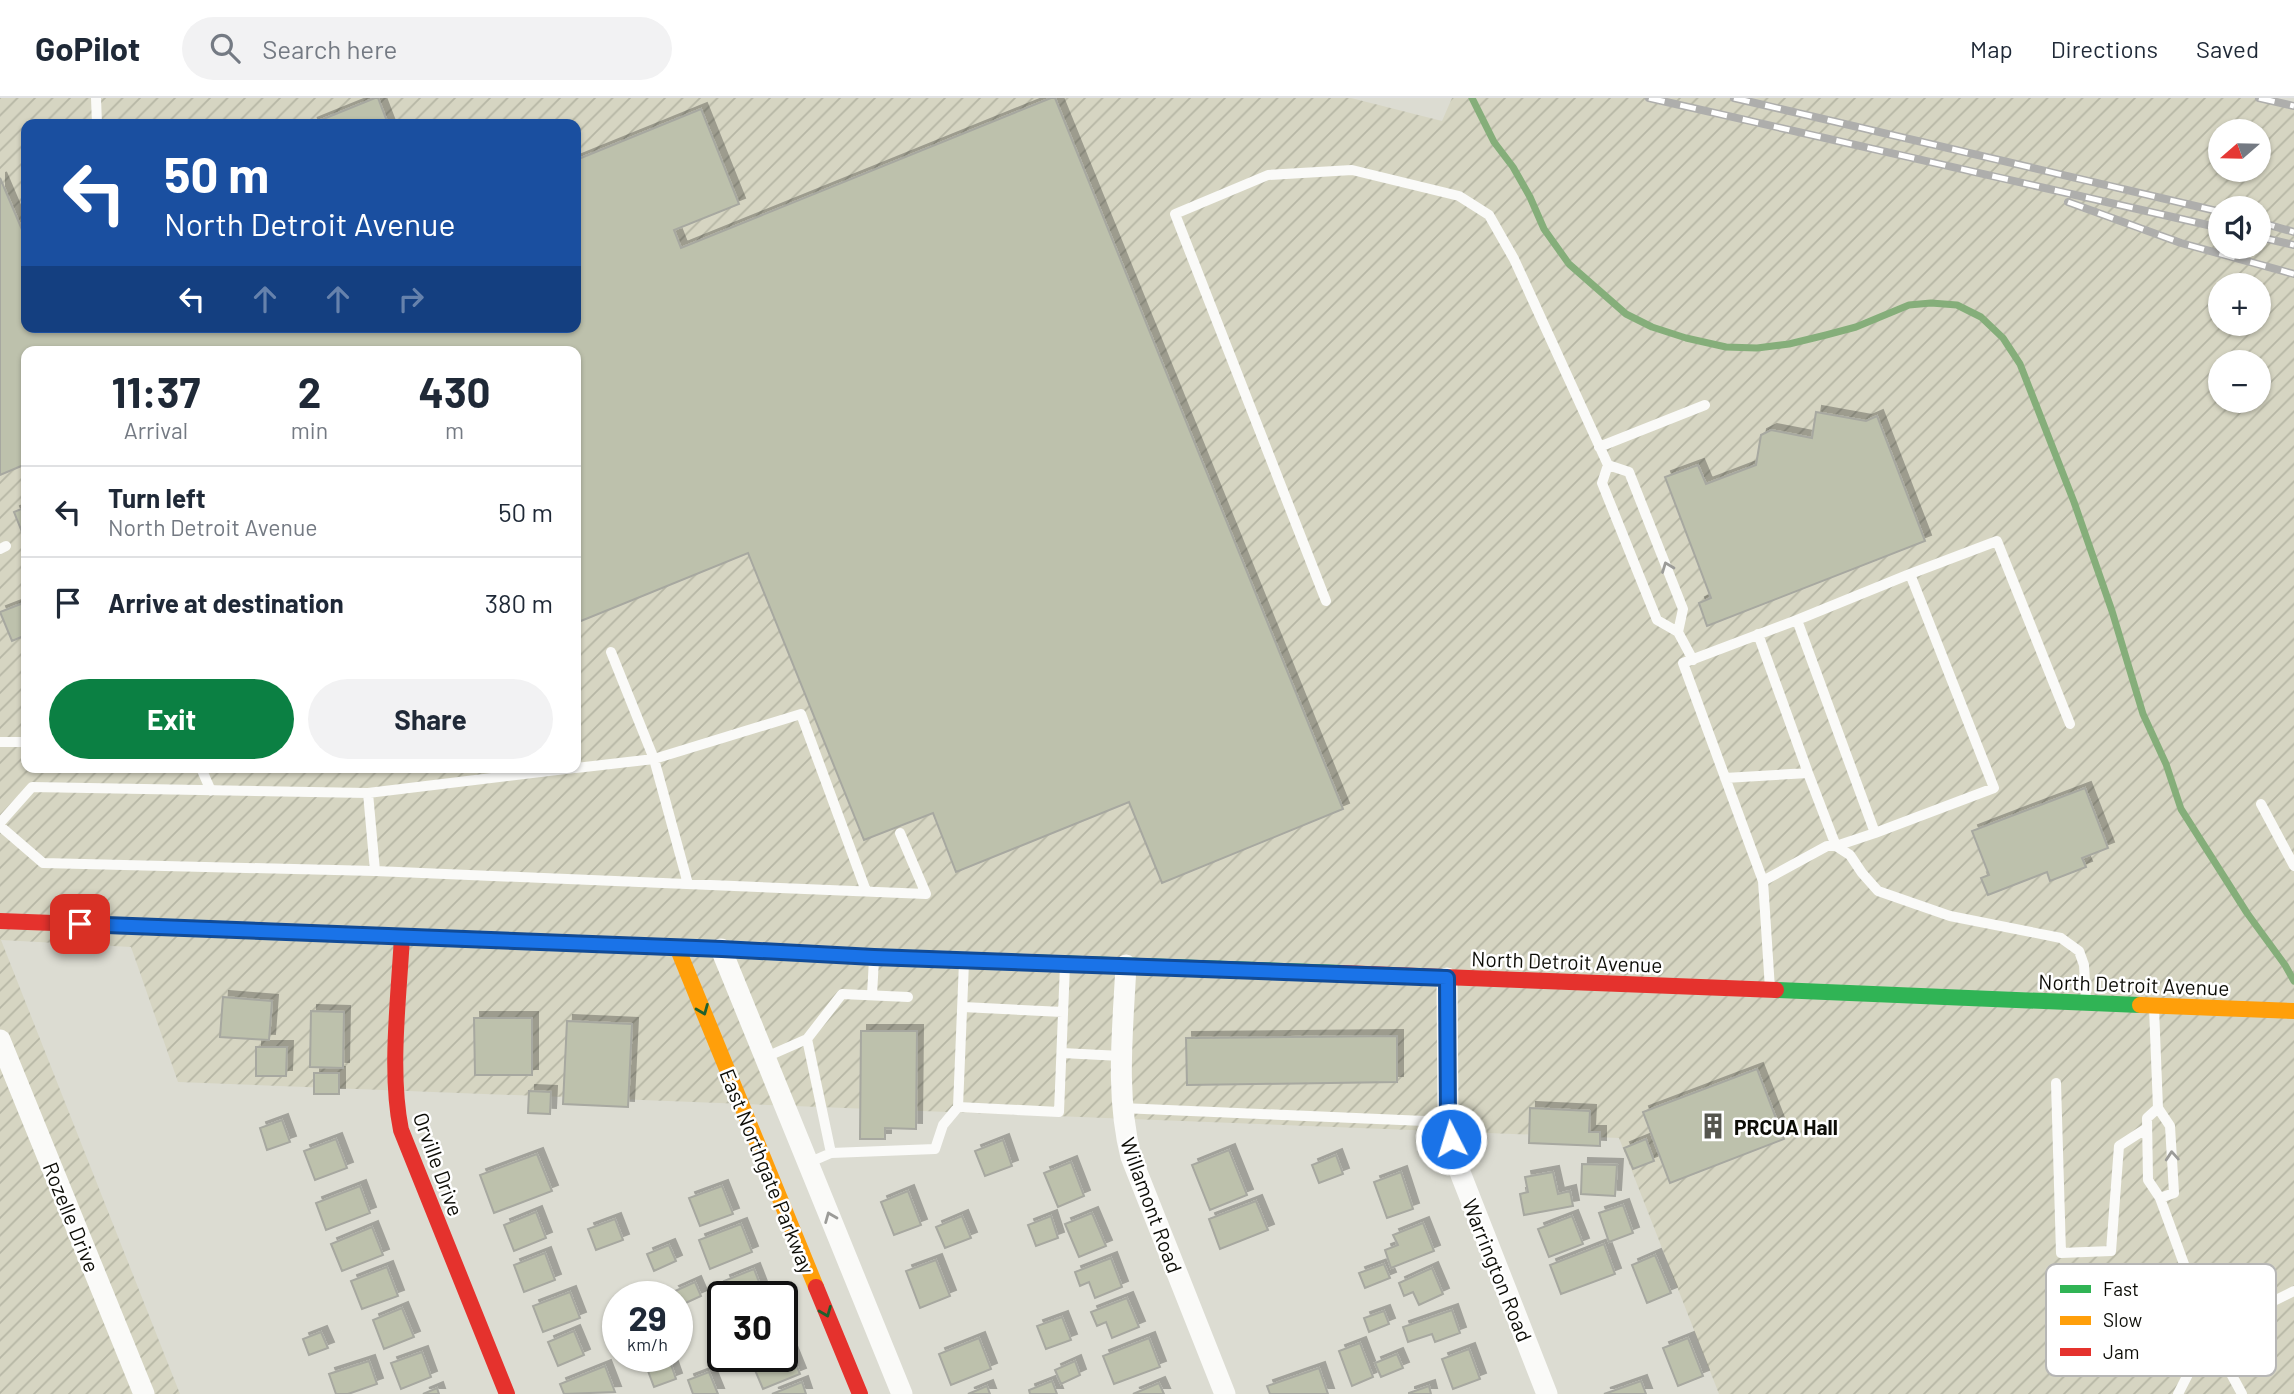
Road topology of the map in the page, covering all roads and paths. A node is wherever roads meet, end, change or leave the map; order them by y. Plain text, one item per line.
1 (96, 98) edge
2 (97, 119) edge
3 (1704, 405) dead end
4 (1599, 447) junction
5 (1608, 465) junction
6 (1909, 574) junction
7 (1326, 601) dead end
8 (1797, 620) junction
9 (1678, 632) junction
10 (1758, 634) junction
11 (611, 652) dead end
12 (1693, 660) junction
13 (2070, 724) dead end
14 (0, 742) edge
15 (21, 742) edge
16 (654, 759) junction
17 (581, 767) edge
18 (203, 773) edge
19 (534, 773) edge
20 (1808, 773) junction
21 (1725, 778) junction
22 (211, 791) junction
23 (368, 793) junction
24 (2260, 804) dead end
25 (0, 824) edge
26 (900, 833) dead end
27 (1875, 833) junction
28 (1836, 846) junction
29 (2294, 866) edge
30 (375, 871) junction
31 (1763, 881) junction
32 (688, 884) junction
33 (866, 891) junction
34 (0, 921) edge
35 (402, 936) junction
36 (677, 947) junction
37 (722, 949) junction
38 (874, 957) junction
39 (964, 959) junction
40 (1065, 962) junction
41 (1125, 965) junction
42 (1447, 978) junction
43 (1771, 990) junction
44 (872, 995) junction
45 (908, 997) dead end
46 (2086, 1003) junction
47 (2154, 1006) junction
48 (963, 1007) junction
49 (2294, 1011) edge
50 (1063, 1012) junction
51 (807, 1039) junction
52 (0, 1040) edge
53 (1062, 1053) junction
54 (1121, 1056) junction
55 (766, 1058) junction
56 (2056, 1083) dead end
57 (958, 1107) junction
58 (1121, 1108) junction
59 (2158, 1108) junction
60 (1448, 1122) junction
61 (2147, 1128) junction
62 (831, 1153) junction
63 (808, 1163) junction
64 (2160, 1198) junction
65 (2184, 1264) edge
66 (2294, 1291) edge
67 (2276, 1300) edge
68 (2187, 1376) edge
69 (2232, 1376) edge
70 (144, 1394) edge
71 (507, 1394) edge
72 (860, 1394) edge
73 (902, 1394) edge
74 (1225, 1394) edge
75 (1547, 1394) edge
76 (2178, 1394) edge
77 (2242, 1394) edge

1 - 2 lane
3 - 4 lane
4 - 5 lane
4 - 7 lane
5 - 9 lane
9 -> 5 lane
6 - 8 lane
6 - 13 lane
6 - 27 lane
8 - 10 lane
8 - 27 lane
9 - 12 lane
10 - 12 lane
10 - 20 lane
11 - 16 lane
12 - 21 lane
14 - 15 lane
16 - 17 lane
16 - 32 lane
16 - 33 lane
18 - 22 lane
19 - 23 lane
20 - 21 lane
20 - 28 lane
21 - 31 lane
22 - 23 lane
22 - 25 lane
23 - 30 lane
24 - 29 lane
25 - 30 lane
26 - 33 lane
27 - 28 lane
28 - 31 lane
28 - 46 lane
30 - 32 lane
31 - 43 lane
32 - 33 lane
34 - 35 main road, North Detroit Avenue
35 - 36 main road, North Detroit Avenue
35 - 71 main road, Orville Drive
36 - 37 main road, North Detroit Avenue
36 -> 72 main road, East Northgate Parkway
37 - 38 main road, North Detroit Avenue
37 - 55 street, East Northgate Parkway
38 - 39 main road, North Detroit Avenue
38 - 44 lane
39 - 40 main road, North Detroit Avenue
39 - 48 lane
40 - 41 main road, North Detroit Avenue
40 - 50 lane
41 - 42 main road, North Detroit Avenue
41 - 54 street, Willamont Road
42 - 43 main road, North Detroit Avenue
42 - 60 street, Warrington Road
43 - 46 main road, North Detroit Avenue
44 - 45 lane
44 - 51 lane
46 - 47 main road, North Detroit Avenue
47 - 49 main road, North Detroit Avenue
47 - 59 lane
48 - 50 lane
48 - 57 lane
50 - 53 lane
51 - 55 lane
51 - 62 lane
52 - 70 street, Rozelle Drive
53 - 54 lane
53 - 57 lane
54 - 58 street, Willamont Road
55 - 63 street, East Northgate Parkway
56 - 61 lane
57 - 62 lane
58 - 60 lane
58 - 74 street, Willamont Road
59 - 61 lane
64 -> 59 lane
60 - 75 street, Warrington Road
61 - 64 lane
62 - 63 lane
73 -> 63 street, East Northgate Parkway
64 - 65 lane
66 - 67 lane
68 - 76 lane
69 - 77 lane

